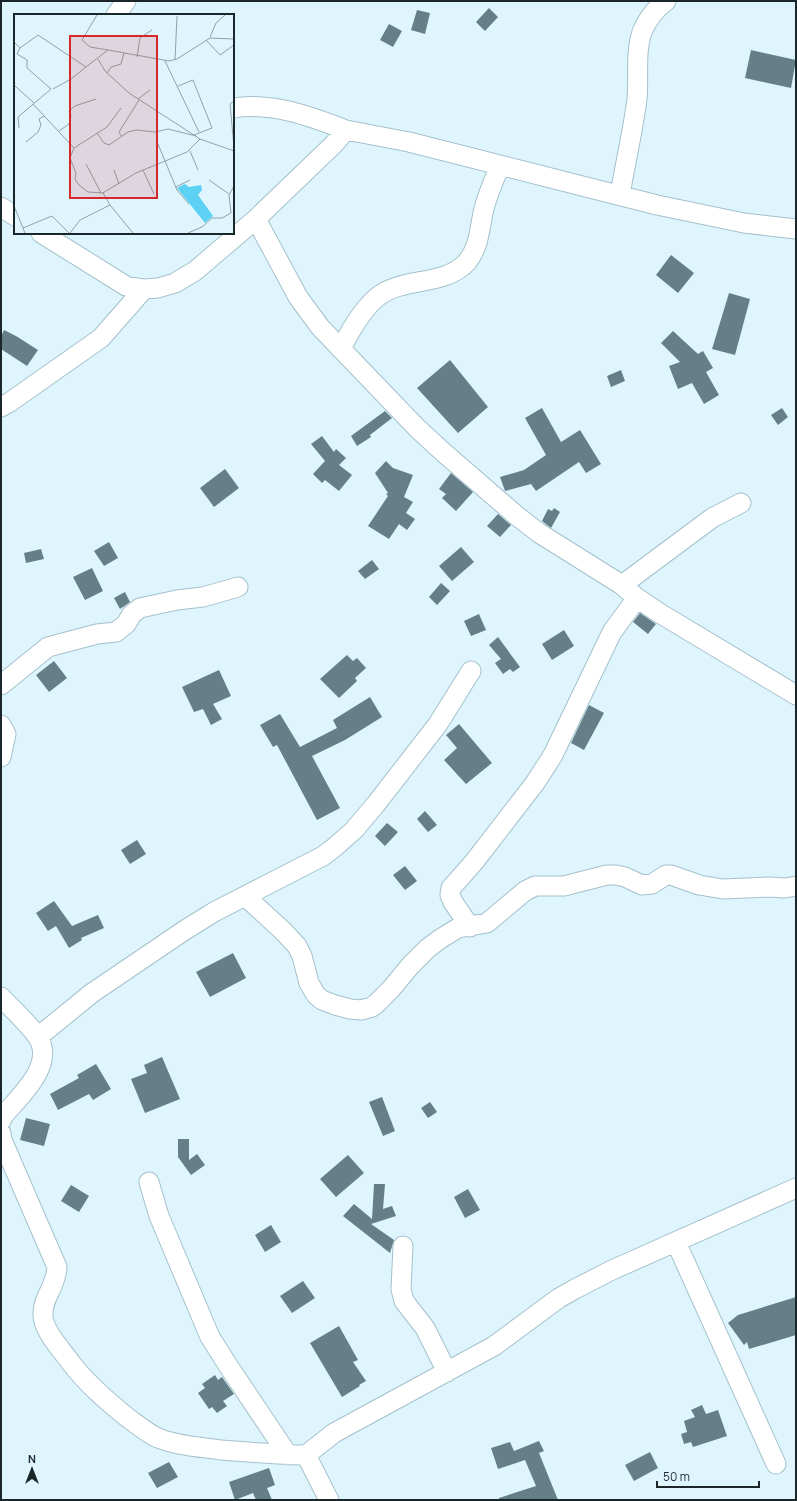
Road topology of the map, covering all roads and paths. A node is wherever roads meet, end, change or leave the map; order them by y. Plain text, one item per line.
1 (126, 1) edge
2 (666, 1) edge
3 (117, 14) edge
4 (234, 108) edge
5 (346, 130) junction
6 (500, 165) junction
7 (620, 195) junction
8 (1, 208) edge
9 (14, 215) edge
10 (256, 219) junction
11 (796, 229) edge
12 (43, 234) edge
13 (144, 289) junction
14 (341, 349) junction
15 (1, 407) edge
16 (741, 503) dead end
17 (622, 585) junction
18 (238, 587) dead end
19 (637, 598) junction
20 (471, 671) dead end
21 (1, 685) edge
22 (796, 695) edge
23 (1, 725) edge
24 (1, 757) edge
25 (796, 886) edge
26 (246, 896) junction
27 (470, 927) junction
28 (1, 997) edge
29 (38, 1037) junction
30 (1, 1121) edge
31 (1, 1134) edge
32 (149, 1182) dead end
33 (796, 1188) edge
34 (676, 1242) junction
35 (403, 1246) dead end
36 (447, 1372) junction
37 (297, 1455) junction
38 (776, 1464) dead end
39 (329, 1500) edge

1 - 3 street
2 - 7 street
4 - 5 street
5 - 6 street
5 - 10 street
6 - 7 street
6 - 14 street
7 - 11 street
8 - 9 street
10 - 13 street
10 - 14 street
12 - 13 street
13 - 15 street
14 - 17 street
16 - 17 street
17 - 19 street
18 - 21 street
19 - 22 street
19 - 27 street
20 - 26 street
23 - 24 street
25 - 27 street
26 - 27 street
26 - 29 street
28 - 29 street
29 - 30 street
31 - 37 street
32 - 37 street
33 - 34 street
34 - 36 street
34 - 38 street
35 - 36 street
36 - 37 street
37 - 39 street

